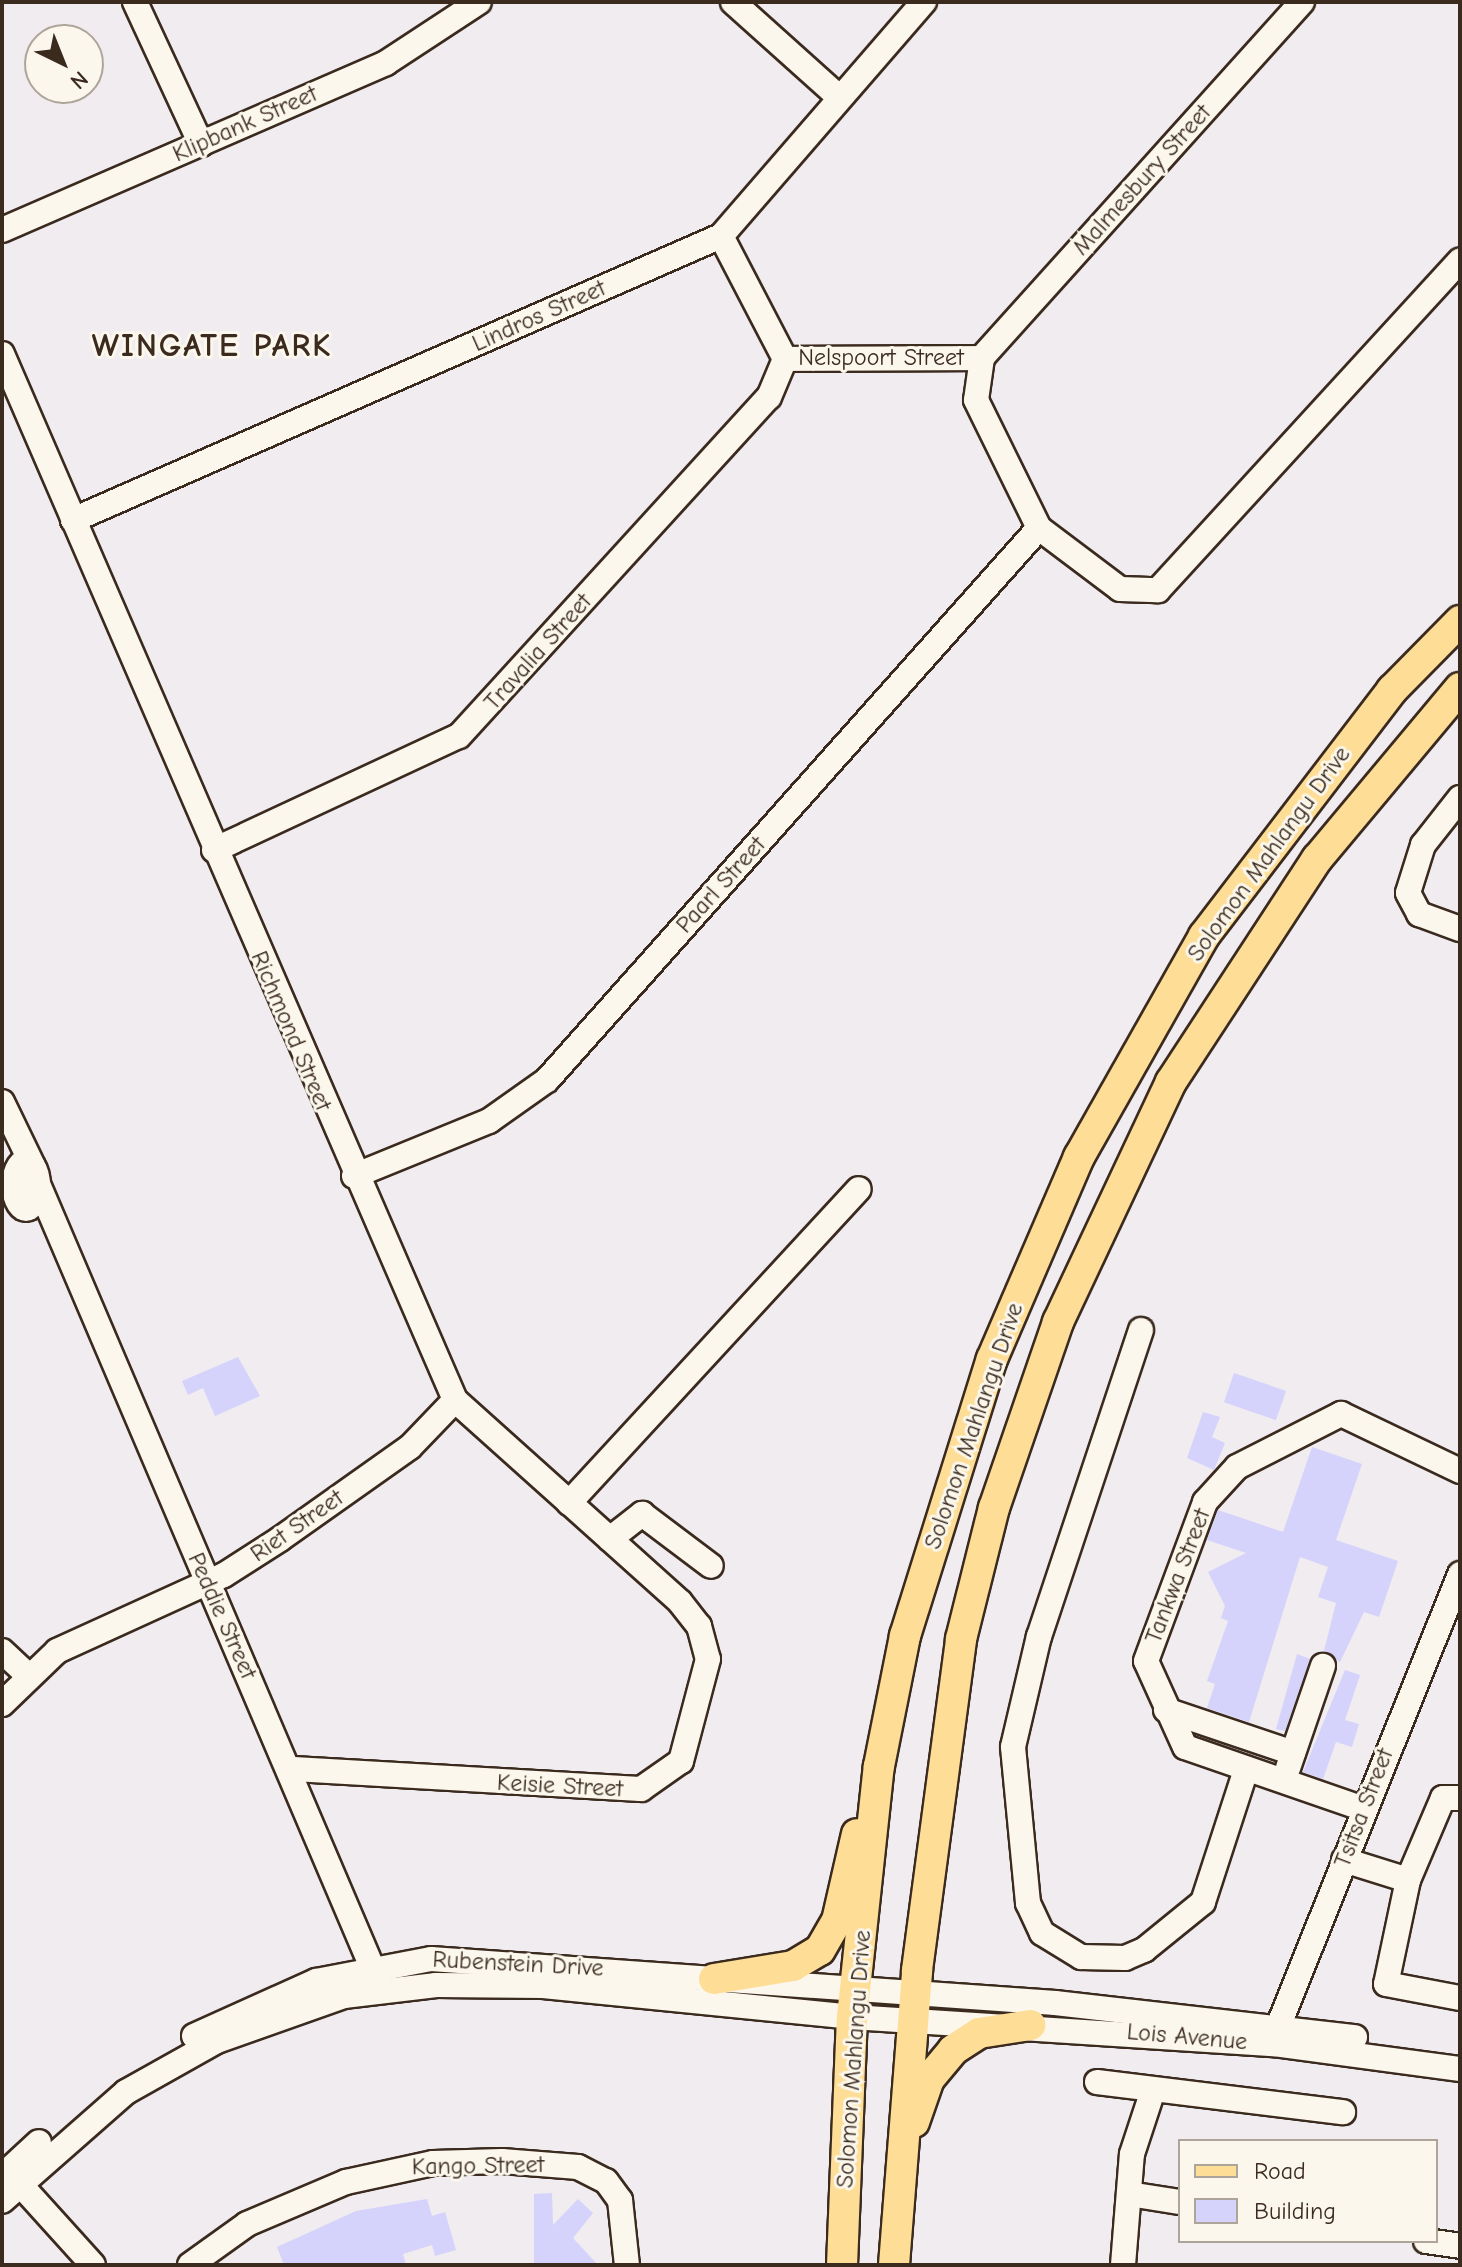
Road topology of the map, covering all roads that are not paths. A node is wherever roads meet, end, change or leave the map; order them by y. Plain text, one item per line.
1 (135, 2) edge
2 (479, 2) edge
3 (733, 2) edge
4 (924, 2) edge
5 (1302, 2) edge
6 (839, 97) junction
7 (201, 144) junction
8 (2, 230) edge
9 (721, 236) junction
10 (1460, 260) edge
11 (2, 354) edge
12 (982, 358) junction
13 (785, 359) junction
14 (73, 520) junction
15 (1039, 528) junction
16 (1460, 621) edge
17 (1460, 688) edge
18 (1460, 798) edge
19 (214, 850) junction
20 (1460, 929) edge
21 (2, 1102) edge
22 (2, 1117) edge
23 (19, 1176) edge
24 (354, 1176) junction
25 (859, 1189) dead end
26 (1141, 1330) dead end
27 (455, 1400) junction
28 (1460, 1471) edge
29 (569, 1503) junction
30 (610, 1539) junction
31 (711, 1566) dead end
32 (1460, 1574) edge
33 (208, 1583) junction
34 (699, 1626) joint
35 (2, 1651) edge
36 (1323, 1666) dead end
37 (27, 1674) junction
38 (2, 1704) edge
39 (1166, 1710) junction
40 (1293, 1753) junction
41 (879, 1766) junction
42 (289, 1769) junction
43 (1246, 1770) junction
44 (1283, 1782) junction
45 (1460, 1798) edge
46 (1364, 1809) junction
47 (1344, 1860) junction
48 (1408, 1880) junction
49 (373, 1965) junction
50 (714, 1979) junction
51 (381, 1991) junction
52 (1460, 1998) edge
53 (853, 2004) junction
54 (914, 2007) junction
55 (1030, 2025) junction
56 (1275, 2034) junction
57 (1460, 2055) edge
58 (1460, 2069) edge
59 (1097, 2082) dead end
60 (1152, 2093) junction
61 (1343, 2112) dead end
62 (9, 2176) edge
63 (898, 2194) junction
64 (1129, 2194) junction
65 (2, 2201) edge
66 (1178, 2202) edge
67 (1438, 2243) edge
68 (1460, 2246) edge
69 (93, 2265) edge
70 (190, 2265) edge
71 (627, 2265) edge
72 (842, 2265) edge
73 (894, 2265) edge
74 (1123, 2265) edge

1 - 7 street
2 - 7 street, Klipbank Street
3 - 6 street
4 - 6 street, Lindros Street
5 - 12 street, Malmesbury Street
6 - 9 street, Lindros Street
7 - 8 street, Klipbank Street
9 - 13 street, Nelspoort Street
9 - 14 street, Lindros Street
10 - 15 street, Nelspoort Street
11 - 14 street, Richmond Street
12 - 13 street, Nelspoort Street
12 - 15 street, Nelspoort Street
13 - 19 street, Travalia Street
14 - 19 street, Richmond Street
15 - 24 street, Paarl Street
16 - 41 main road, Solomon Mahlangu Drive
17 - 54 main road, Solomon Mahlangu Drive
18 - 20 street
19 - 24 street, Richmond Street
21 - 23 street, Peddie Street
22 - 23 street, Peddie Street
23 - 33 street, Peddie Street
24 - 27 street, Richmond Street
25 - 29 street
26 - 43 street
27 - 29 street, Richmond Street
27 - 33 street, Riet Street
28 - 39 street, Tankwa Street
29 - 30 street, Richmond Street
30 - 31 street
30 - 34 street, Richmond Street
32 - 46 street, Tsitsa Street
33 - 37 street, Riet Street
33 - 42 street, Peddie Street
34 - 42 street, Keisie Street
35 - 37 street
36 - 40 street
37 - 38 street, Riet Street
39 - 40 street
39 - 43 street, Tankwa Street
40 - 44 street
41 - 50 main road
41 - 53 main road, Solomon Mahlangu Drive
42 - 49 street, Peddie Street
43 - 44 street, Tankwa Street
44 - 46 street, Tankwa Street
45 - 48 street
46 - 47 street, Tsitsa Street
47 - 48 street
47 - 56 street, Tsitsa Street
48 - 52 street
49 - 50 street, Rubenstein Drive
49 - 51 street, Peddie Street
49 - 62 street, Rubenstein Drive
50 - 53 street, Rubenstein Drive
51 - 53 street, Rubenstein Drive
51 - 62 street, Rubenstein Drive
53 - 54 street
53 - 72 main road, Solomon Mahlangu Drive
54 - 55 street, Lois Avenue
54 - 56 street, Lois Avenue
54 - 63 main road, Solomon Mahlangu Drive
55 - 56 street, Lois Avenue
55 - 63 main road
56 - 57 street, Lois Avenue
56 - 58 street, Lois Avenue
59 - 60 street
60 - 61 street
60 - 64 street
62 - 65 street, Rubenstein Drive
62 - 69 street
63 - 73 main road, Solomon Mahlangu Drive
64 - 66 street
64 - 74 street
67 - 68 street
70 - 71 street, Kango Street

